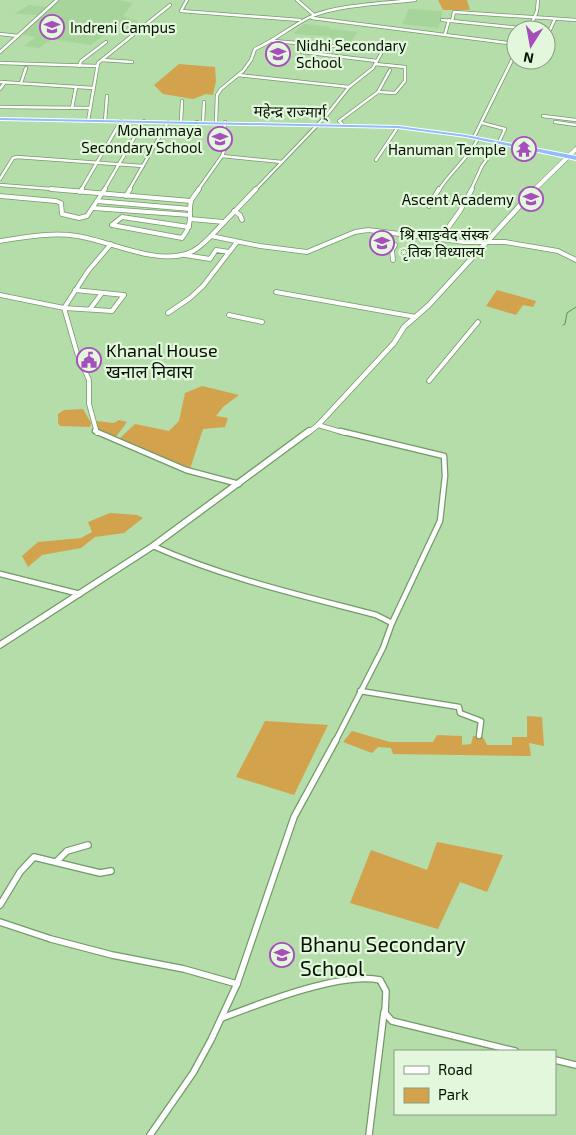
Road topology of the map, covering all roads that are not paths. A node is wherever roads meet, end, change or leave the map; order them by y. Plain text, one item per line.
1 (57, 0) edge
2 (187, 0) edge
3 (297, 0) edge
4 (415, 0) edge
5 (538, 0) edge
6 (170, 5) dead end
7 (314, 15) junction
8 (309, 17) junction
9 (516, 17) junction
10 (534, 18) junction
11 (554, 19) joint
12 (301, 20) junction
13 (442, 20) dead end
14 (515, 20) edge
15 (576, 20) edge
16 (451, 21) junction
17 (506, 26) edge
18 (0, 34) edge
19 (446, 34) junction
20 (18, 36) junction
21 (273, 41) junction
22 (106, 42) dead end
23 (506, 43) edge
24 (0, 52) edge
25 (302, 52) dead end
26 (102, 60) junction
27 (132, 62) dead end
28 (0, 63) edge
29 (376, 63) junction
30 (79, 66) junction
31 (97, 66) junction
32 (26, 68) dead end
33 (390, 70) dead end
34 (507, 70) edge
35 (238, 75) junction
36 (0, 82) edge
37 (5, 82) junction
38 (20, 83) junction
39 (76, 87) junction
40 (349, 87) junction
41 (93, 88) junction
42 (0, 89) edge
43 (378, 92) junction
44 (107, 96) dead end
45 (182, 101) dead end
46 (204, 102) dead end
47 (0, 107) edge
48 (72, 108) junction
49 (90, 108) junction
50 (544, 116) dead end
51 (0, 119) edge
52 (88, 120) junction
53 (576, 120) edge
54 (105, 121) junction
55 (120, 121) junction
56 (144, 121) junction
57 (168, 122) junction
58 (180, 122) junction
59 (200, 122) junction
60 (216, 122) junction
61 (225, 122) junction
62 (555, 122) dead end
63 (482, 123) junction
64 (318, 124) junction
65 (344, 125) junction
66 (576, 125) edge
67 (398, 127) junction
68 (192, 136) dead end
69 (476, 138) junction
70 (498, 142) junction
71 (576, 149) edge
72 (222, 156) junction
73 (568, 156) junction
74 (576, 158) edge
75 (488, 159) dead end
76 (376, 160) dead end
77 (282, 162) junction
78 (96, 163) junction
79 (119, 165) junction
80 (142, 166) junction
81 (0, 179) edge
82 (0, 185) edge
83 (80, 192) junction
84 (102, 194) junction
85 (0, 196) edge
86 (126, 196) junction
87 (144, 197) junction
88 (97, 201) junction
89 (191, 201) junction
90 (140, 205) junction
91 (429, 206) dead end
92 (93, 208) junction
93 (190, 209) junction
94 (136, 211) junction
95 (234, 211) junction
96 (190, 217) junction
97 (242, 220) dead end
98 (224, 222) junction
99 (189, 227) junction
100 (390, 233) junction
101 (211, 236) junction
102 (440, 239) junction
103 (0, 241) edge
104 (237, 242) junction
105 (486, 243) junction
106 (110, 244) junction
107 (229, 252) junction
108 (185, 255) junction
109 (393, 260) dead end
110 (576, 260) edge
111 (75, 290) junction
112 (276, 292) dead end
113 (102, 293) junction
114 (0, 295) edge
115 (64, 308) junction
116 (90, 309) junction
117 (168, 313) dead end
118 (229, 315) dead end
119 (418, 317) junction
120 (262, 322) dead end
121 (478, 322) dead end
122 (429, 381) dead end
123 (318, 425) junction
124 (239, 484) junction
125 (153, 546) junction
126 (0, 574) edge
127 (80, 594) junction
128 (392, 623) junction
129 (0, 645) edge
130 (360, 691) junction
131 (479, 736) dead end
132 (88, 845) dead end
133 (56, 861) junction
134 (111, 871) dead end
135 (0, 905) edge
136 (0, 922) edge
137 (237, 984) junction
138 (385, 1008) junction
139 (222, 1018) junction
140 (511, 1050) edge
141 (556, 1060) edge
142 (576, 1065) edge
143 (150, 1135) edge
144 (369, 1135) edge

1 - 20 street
2 - 12 street
3 - 7 street
4 - 7 street
5 - 10 street
6 - 26 street
7 - 8 street
8 - 12 street
8 - 19 street
9 - 10 street
9 - 14 street
9 - 16 street
10 - 11 street
11 - 15 street
12 - 21 street
13 - 16 street
16 - 17 street
16 - 19 street
18 - 20 street
19 - 23 street
20 - 24 street
21 - 29 street
21 - 35 street
22 - 30 street
25 - 29 street
26 - 27 street
26 - 31 street
28 - 30 street
29 - 40 street
29 - 43 street
30 - 31 street
31 - 41 street
32 - 38 street
33 - 43 street
34 - 63 street
35 - 40 street
35 - 60 street
36 - 37 street
37 - 38 street
37 - 42 street
38 - 39 street
39 - 41 street
39 - 48 street
40 - 64 street
41 - 49 street
43 - 65 street
44 - 54 street
45 - 58 street
46 - 59 street
47 - 48 street
48 - 49 street
49 - 52 street
50 - 53 street
51 - 52 highway, महेन्द्र राज्मार्ग्
52 - 54 highway, महेन्द्र राज्मार्ग्
54 - 55 highway, महेन्द्र राज्मार्ग्
55 - 56 highway, महेन्द्र राज्मार्ग्
55 - 78 street
56 - 57 highway, महेन्द्र राज्मार्ग्
56 - 79 street
57 - 58 highway, महेन्द्र राज्मार्ग्
57 - 80 street
58 - 59 highway, महेन्द्र राज्मार्ग्
59 - 60 highway, महेन्द्र राज्मार्ग्
59 - 68 street
60 - 61 highway, महेन्द्र राज्मार्ग्
61 - 64 highway, महेन्द्र राज्मार्ग्
61 - 72 street
62 - 66 street
63 - 69 street
63 - 70 street
64 - 65 highway, महेन्द्र राज्मार्ग्
64 - 77 street
65 - 67 highway, महेन्द्र राज्मार्ग्
67 - 69 highway, महेन्द्र राज्मार्ग्
67 - 76 street
69 - 70 highway, महेन्द्र राज्मार्ग्
69 - 91 street
70 - 73 highway, महेन्द्र राज्मार्ग्
71 - 73 street
72 - 77 street
72 - 89 street
73 - 74 highway, महेन्द्र राज्मार्ग्
73 - 105 street
75 - 102 street
77 - 95 street
78 - 79 street
78 - 81 street
78 - 83 street
79 - 80 street
79 - 84 street
80 - 86 street
82 - 83 street
83 - 84 street
84 - 86 street
84 - 88 street
85 - 92 street
86 - 87 street
87 - 89 street
87 - 90 street
88 - 90 street
88 - 92 street
89 - 93 street
90 - 93 street
90 - 94 street
92 - 94 street
93 - 96 street
94 - 96 street
95 - 97 street
95 - 98 street
96 - 98 street
96 - 99 street
98 - 101 street
99 - 99 street
100 - 102 street
100 - 104 street
100 - 109 street
101 - 104 street
101 - 108 street
102 - 105 street
103 - 106 street
104 - 107 street
105 - 110 street
105 - 119 street
106 - 108 street
106 - 111 street
107 - 108 street
107 - 117 street
111 - 113 street
111 - 115 street
112 - 119 street
113 - 116 street
113 - 116 street
114 - 115 street
115 - 116 street
115 - 124 street
118 - 120 street
119 - 123 street
121 - 122 street
123 - 124 street
123 - 128 street
124 - 125 street
125 - 127 street
125 - 128 street
126 - 127 street
127 - 129 street
128 - 130 street
130 - 131 street
130 - 137 street
132 - 133 street
133 - 134 street
133 - 135 street
136 - 137 street
137 - 139 street
138 - 139 street
138 - 140 street
138 - 144 street
139 - 143 street
141 - 142 street

